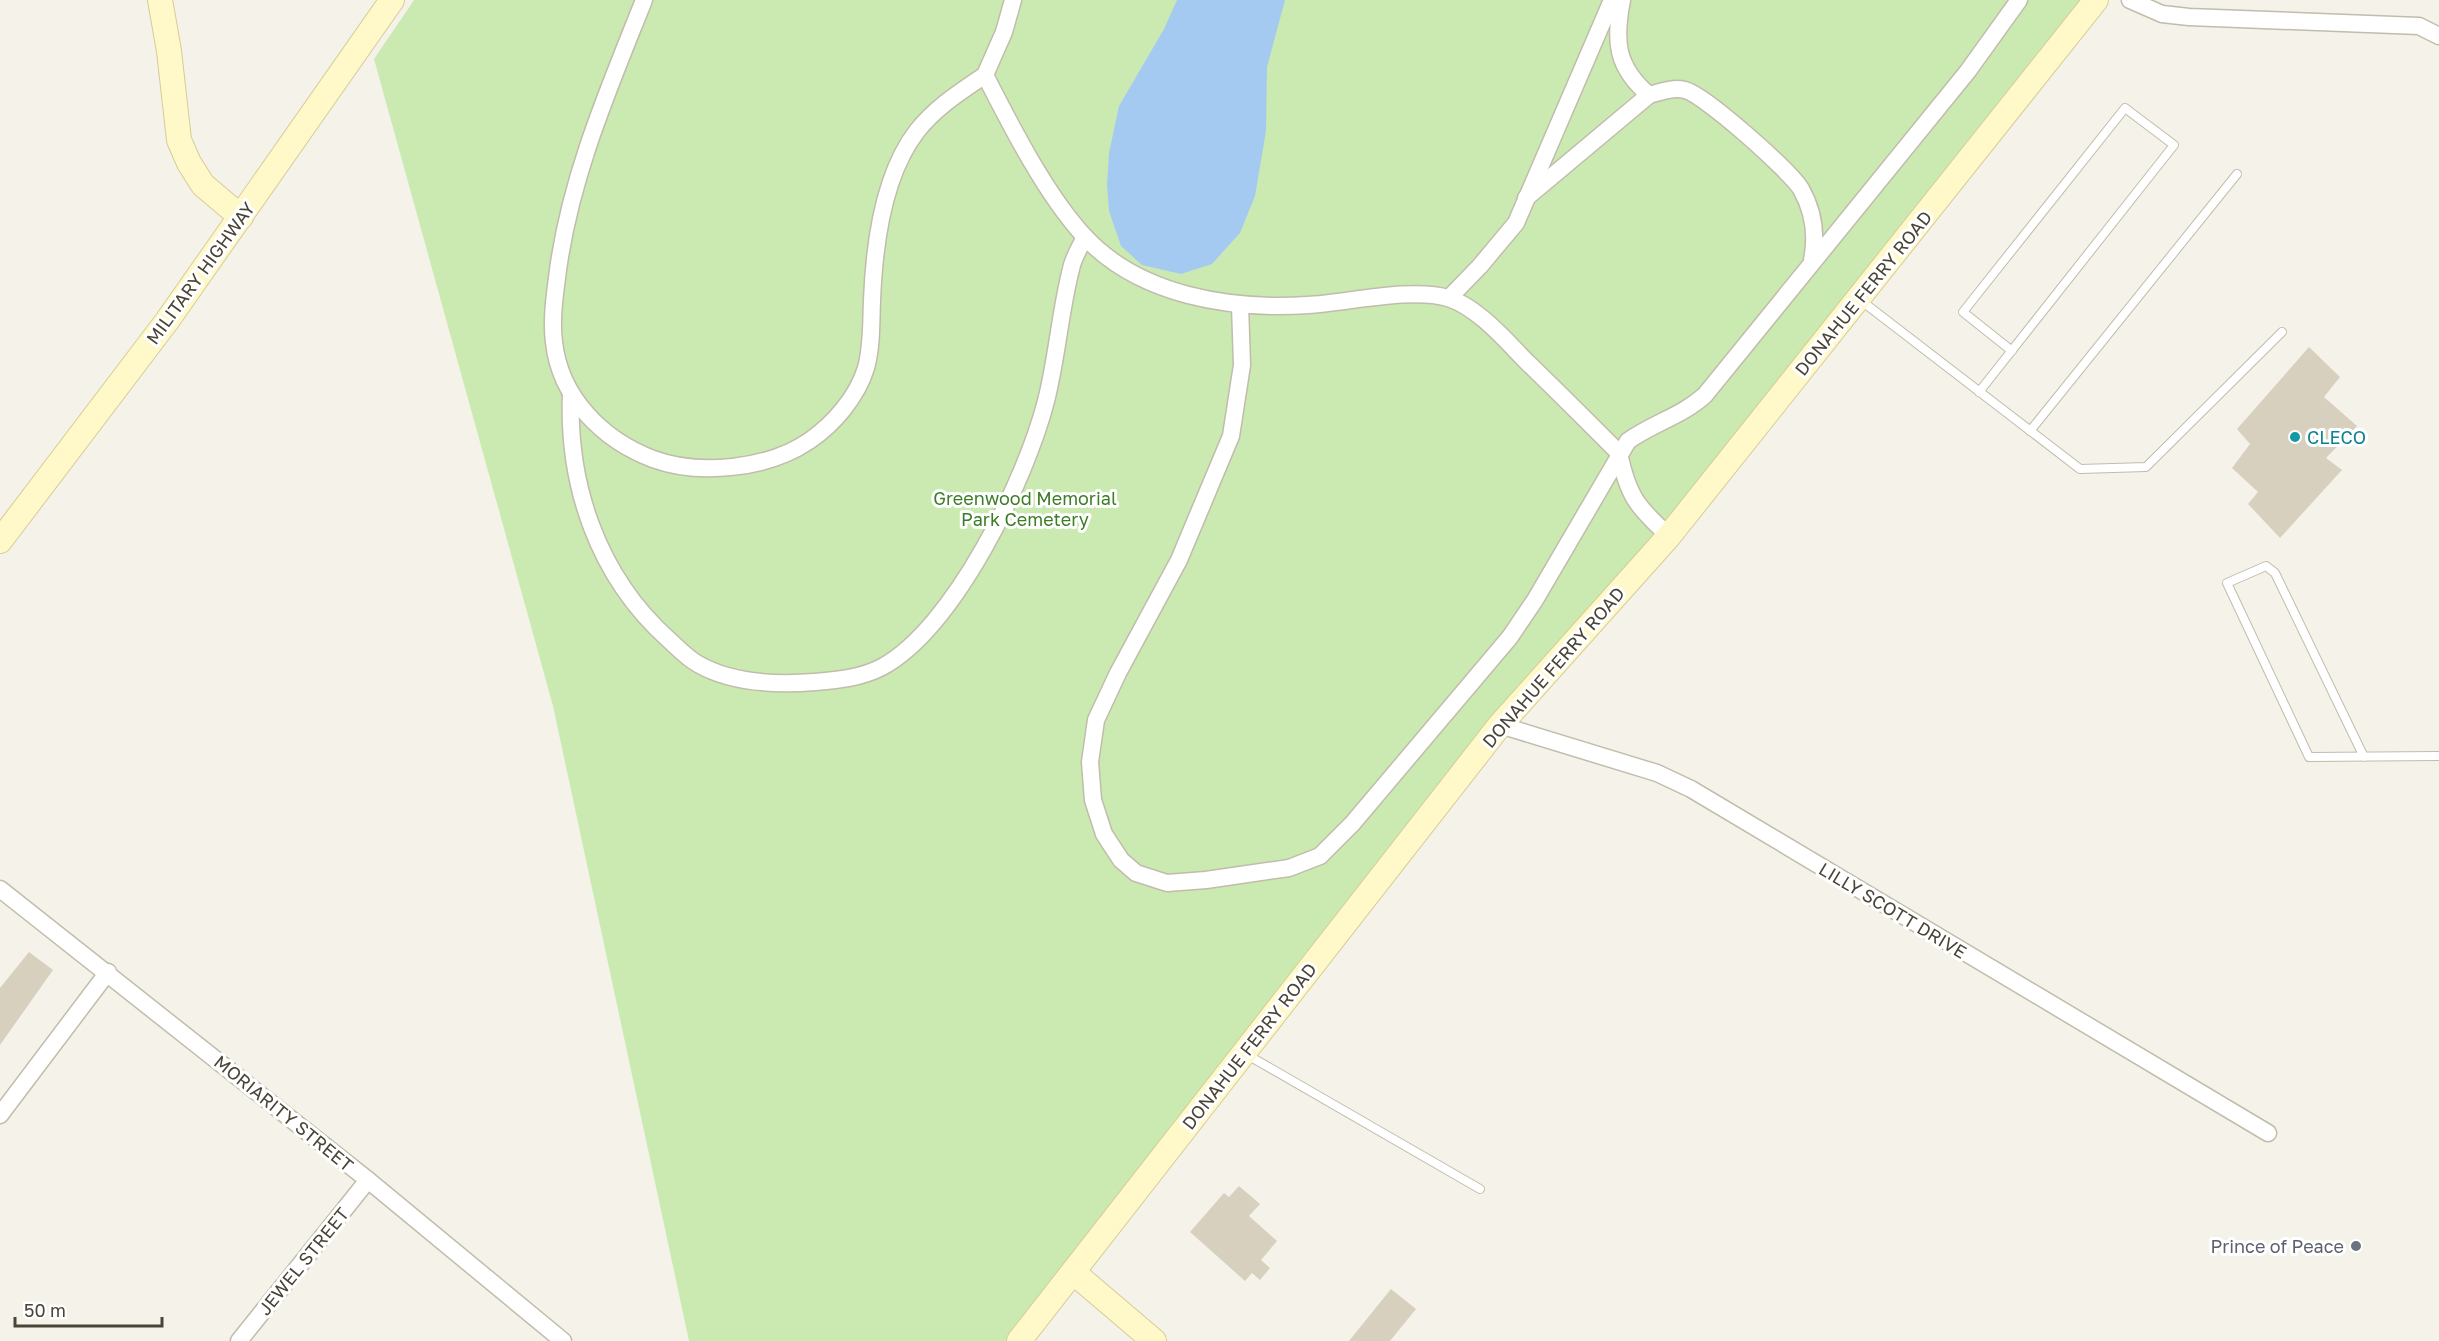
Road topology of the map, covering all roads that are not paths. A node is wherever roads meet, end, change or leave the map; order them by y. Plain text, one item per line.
1 (160, 0) edge
2 (392, 0) edge
3 (644, 0) edge
4 (1013, 0) edge
5 (1023, 0) edge
6 (1612, 0) edge
7 (1622, 0) edge
8 (2019, 0) edge
9 (2096, 0) edge
10 (2130, 0) edge
11 (1004, 32) junction
12 (2439, 36) edge
13 (986, 75) junction
14 (1649, 95) junction
15 (2237, 174) dead end
16 (1526, 198) junction
17 (241, 217) junction
18 (1085, 237) junction
19 (1811, 264) junction
20 (1449, 298) junction
21 (1858, 298) junction
22 (1240, 305) junction
23 (2282, 332) dead end
24 (2012, 351) junction
25 (1979, 392) junction
26 (571, 393) junction
27 (2030, 431) junction
28 (1619, 453) junction
29 (1669, 536) junction
30 (0, 540) edge
31 (1500, 725) junction
32 (2439, 756) edge
33 (2364, 757) junction
34 (0, 889) edge
35 (108, 972) junction
36 (1244, 1053) junction
37 (0, 1115) edge
38 (2268, 1132) dead end
39 (368, 1180) junction
40 (1480, 1189) dead end
41 (1073, 1272) junction
42 (239, 1341) edge
43 (563, 1341) edge
44 (1019, 1341) edge
45 (1154, 1341) edge

1 - 17 street
2 - 17 street, MILITARY HIGHWAY
3 - 26 street
4 - 11 street
5 - 11 street
6 - 16 street
7 - 14 street
8 - 19 street
9 - 21 street, DONAHUE FERRY ROAD
10 - 12 street
11 - 13 street
13 - 18 street
13 - 26 street
14 - 16 street
14 - 19 street
15 - 27 lane
16 - 20 street
17 - 30 street, MILITARY HIGHWAY
18 - 22 street
18 - 26 street
19 - 28 street
20 - 22 street
20 - 28 street
21 - 25 lane
21 - 29 street, DONAHUE FERRY ROAD
22 - 28 street
23 - 27 lane
24 - 24 lane
24 - 25 lane
25 - 27 lane
28 - 29 street
29 - 31 street, DONAHUE FERRY ROAD
31 - 36 street, DONAHUE FERRY ROAD
31 - 38 street, LILLY SCOTT DRIVE
32 - 33 lane
33 - 33 lane
34 - 35 street, MORIARITY STREET
35 - 37 street
35 - 39 street, MORIARITY STREET
36 - 40 lane
36 - 41 street, DONAHUE FERRY ROAD
39 - 42 street, JEWEL STREET
39 - 43 street, MORIARITY STREET
41 - 44 street, DONAHUE FERRY ROAD
41 - 45 street

